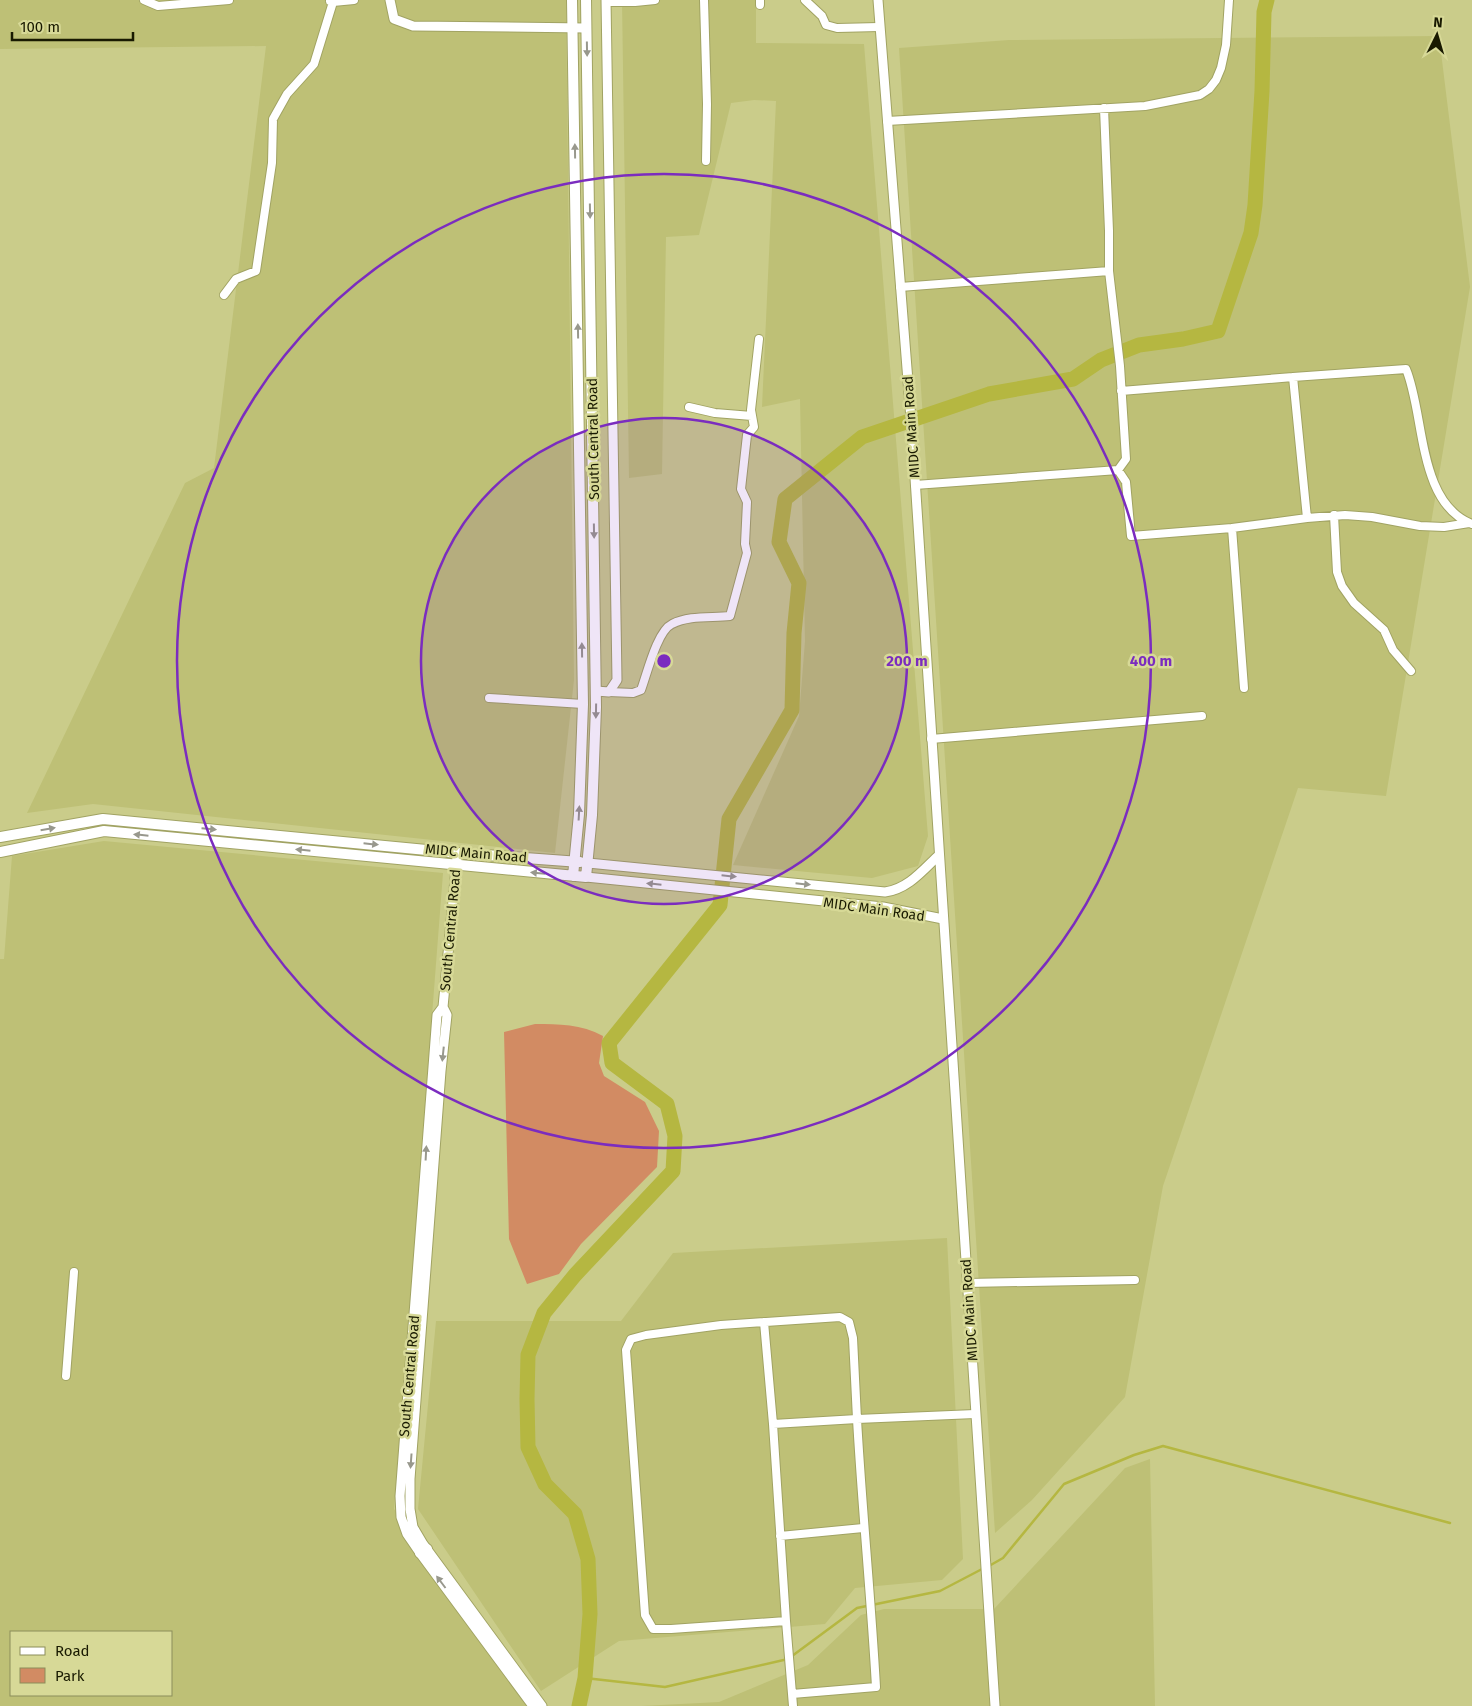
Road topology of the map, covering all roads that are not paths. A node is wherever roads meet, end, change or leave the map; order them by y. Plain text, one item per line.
1 (144, 0) edge
2 (229, 0) edge
3 (354, 0) edge
4 (390, 0) edge
5 (572, 0) edge
6 (586, 0) edge
7 (656, 0) edge
8 (704, 0) edge
9 (805, 0) edge
10 (878, 0) edge
11 (1229, 0) edge
12 (331, 1) edge
13 (606, 1) edge
14 (573, 28) junction
15 (586, 28) junction
16 (879, 28) junction
17 (1104, 108) junction
18 (887, 121) junction
19 (706, 161) dead end
20 (1109, 271) junction
21 (900, 287) junction
22 (224, 295) dead end
23 (760, 339) dead end
24 (579, 356) junction
25 (592, 356) junction
26 (1293, 377) junction
27 (1121, 391) junction
28 (688, 407) dead end
29 (752, 416) junction
30 (1118, 470) junction
31 (915, 485) junction
32 (1334, 515) junction
33 (1307, 518) junction
34 (1470, 523) edge
35 (1232, 528) junction
36 (1411, 671) dead end
37 (1244, 688) dead end
38 (596, 691) junction
39 (609, 692) junction
40 (489, 698) dead end
41 (583, 704) junction
42 (1202, 716) dead end
43 (932, 739) junction
44 (0, 837) edge
45 (0, 852) edge
46 (458, 853) junction
47 (939, 854) junction
48 (575, 862) junction
49 (588, 863) junction
50 (456, 866) junction
51 (574, 876) junction
52 (586, 877) junction
53 (943, 919) junction
54 (74, 1272) dead end
55 (1135, 1280) dead end
56 (967, 1283) junction
57 (764, 1322) junction
58 (66, 1376) dead end
59 (975, 1414) junction
60 (857, 1419) junction
61 (773, 1424) junction
62 (863, 1528) junction
63 (780, 1536) junction
64 (423, 1551) junction
65 (786, 1621) junction
66 (792, 1694) junction
67 (533, 1706) edge
68 (542, 1706) edge
69 (794, 1706) edge
70 (995, 1706) edge

1 - 2 street
3 - 12 street
4 - 14 street
5 - 14 main road, South Central Road
6 - 15 main road, South Central Road
7 - 13 street
8 - 19 street
9 - 16 street
10 - 16 street, MIDC Main Road
11 - 17 street
12 - 22 street
13 - 39 street
14 - 15 street
24 -> 14 main road, South Central Road
15 -> 25 main road, South Central Road
16 - 18 street, MIDC Main Road
17 - 18 street
17 - 20 street
18 - 21 street, MIDC Main Road
20 - 21 street
20 - 27 street
21 - 31 street, MIDC Main Road
23 - 29 street
24 - 25 main road
41 -> 24 main road, South Central Road
25 -> 38 main road, South Central Road
26 - 27 street
26 - 33 street
26 - 34 street
27 - 30 street
28 - 29 street
29 - 39 street
30 - 31 street
30 - 35 street
31 - 43 street, MIDC Main Road
32 - 33 street
32 - 34 street
32 - 36 street
33 - 35 street
35 - 37 street
38 - 39 street
38 -> 49 main road, South Central Road
40 - 41 street
48 -> 41 main road, South Central Road
42 - 43 street
43 - 47 street, MIDC Main Road
44 -> 46 main road, MIDC Main Road
50 -> 45 main road, MIDC Main Road
46 - 48 main road, MIDC Main Road
46 - 50 street, South Central Road
49 -> 47 street, MIDC Main Road
47 - 53 street, MIDC Main Road
48 - 49 main road, MIDC Main Road
48 - 51 main road, South Central Road
49 - 52 main road, South Central Road
51 -> 50 main road, MIDC Main Road
50 - 64 street, South Central Road
51 - 52 main road, MIDC Main Road
53 -> 52 street, MIDC Main Road
53 - 56 street, MIDC Main Road
54 - 58 street
55 - 56 street
56 - 59 street, MIDC Main Road
57 - 60 street
57 - 61 street
57 - 65 street
59 - 60 street
59 - 70 street, MIDC Main Road
60 - 61 street
60 - 62 street
61 - 63 street
62 - 63 street
62 - 66 street
63 - 65 street
67 -> 64 street, South Central Road
64 - 68 street, South Central Road
65 - 66 street
66 - 69 street

